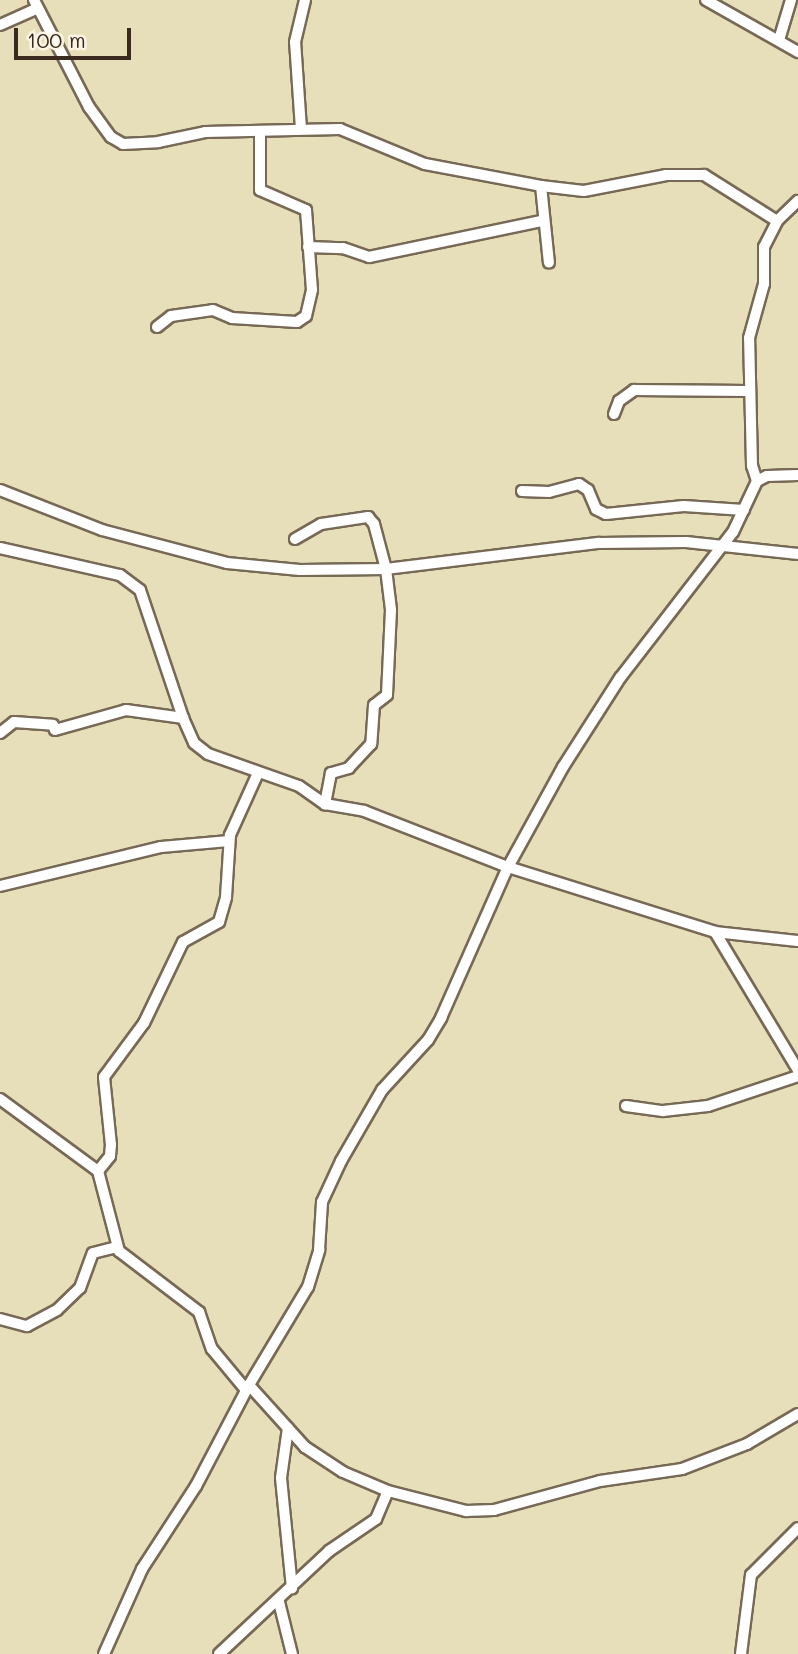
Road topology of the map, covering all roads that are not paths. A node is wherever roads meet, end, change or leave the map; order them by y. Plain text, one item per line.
1 (305, 0) edge
2 (706, 0) edge
3 (791, 0) edge
4 (35, 4) edge
5 (0, 25) edge
6 (779, 40) junction
7 (798, 52) edge
8 (301, 129) junction
9 (260, 131) junction
10 (541, 186) junction
11 (798, 201) edge
12 (778, 220) junction
13 (541, 221) junction
14 (309, 247) junction
15 (549, 263) dead end
16 (157, 327) dead end
17 (748, 391) junction
18 (614, 414) dead end
19 (798, 475) edge
20 (757, 481) junction
21 (0, 490) edge
22 (522, 491) dead end
23 (744, 510) junction
24 (295, 539) dead end
25 (724, 545) junction
26 (0, 548) edge
27 (798, 554) edge
28 (386, 569) junction
29 (183, 718) junction
30 (0, 733) edge
31 (258, 773) junction
32 (325, 804) junction
33 (229, 841) junction
34 (508, 867) junction
35 (0, 886) edge
36 (715, 932) junction
37 (798, 941) edge
38 (798, 1070) edge
39 (798, 1076) edge
40 (0, 1099) edge
41 (626, 1106) dead end
42 (98, 1171) junction
43 (117, 1247) junction
44 (0, 1319) edge
45 (247, 1387) junction
46 (798, 1415) edge
47 (288, 1428) junction
48 (388, 1491) junction
49 (798, 1528) edge
50 (292, 1588) junction
51 (279, 1602) junction
52 (104, 1654) edge
53 (219, 1654) edge
54 (292, 1654) edge
55 (741, 1654) edge

1 - 8 street
2 - 6 street
3 - 6 street
4 - 5 street
4 - 9 street
6 - 7 street
8 - 9 street
8 - 10 street
9 - 14 street
10 - 12 street
10 - 13 street
11 - 12 street
12 - 17 street
13 - 14 street
13 - 15 street
14 - 16 street
17 - 18 street
17 - 20 street
19 - 20 street
20 - 23 street
21 - 28 street
22 - 23 street
23 - 25 street
24 - 28 street
25 - 27 street
25 - 28 street
25 - 34 street
26 - 29 street
28 - 32 street
29 - 30 street
29 - 31 street
31 - 32 street
31 - 33 street
32 - 34 street
33 - 35 street
33 - 42 street
34 - 36 street
34 - 45 street
36 - 37 street
36 - 38 street
39 - 41 street
40 - 42 street
42 - 43 street
43 - 44 street
43 - 45 street
45 - 47 street
45 - 52 street
46 - 48 street
47 - 48 street
47 - 50 street
48 - 50 street
49 - 55 street
50 - 51 street
51 - 53 street
51 - 54 street

